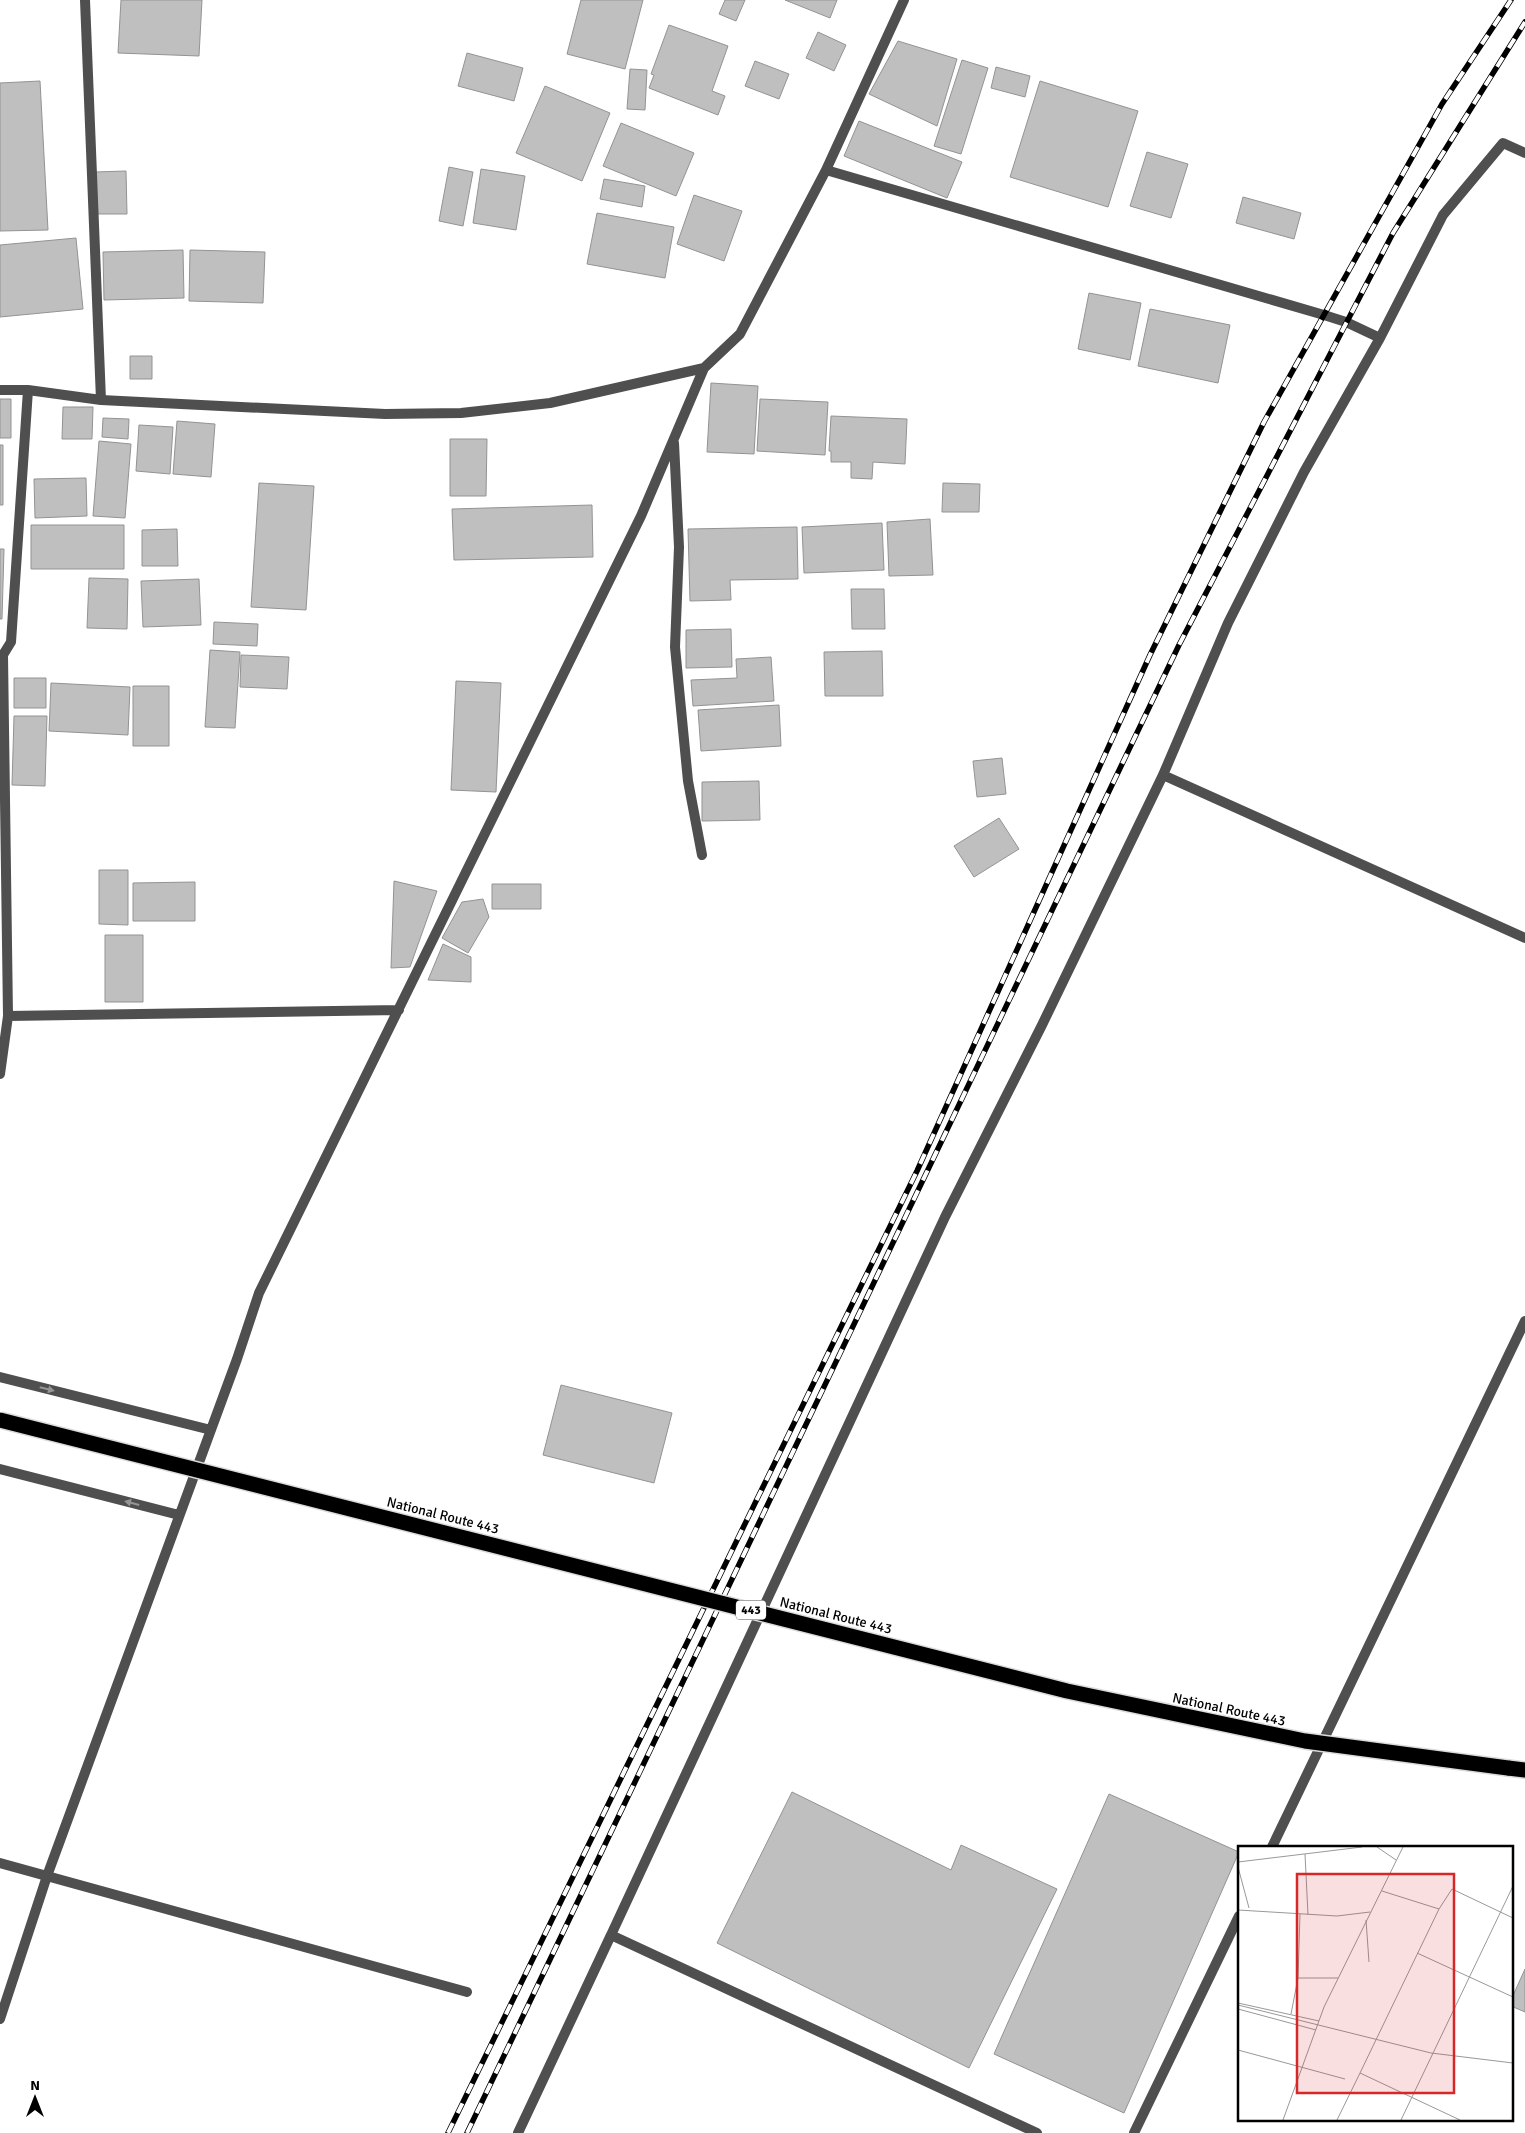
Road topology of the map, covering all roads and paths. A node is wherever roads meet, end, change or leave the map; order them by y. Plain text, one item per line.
1 (85, 0) edge
2 (904, 0) edge
3 (1525, 154) edge
4 (826, 170) junction
5 (1380, 338) junction
6 (704, 368) junction
7 (0, 390) edge
8 (28, 390) junction
9 (101, 400) junction
10 (674, 440) junction
11 (1163, 775) junction
12 (702, 855) dead end
13 (1525, 938) edge
14 (399, 1010) junction
15 (8, 1016) junction
16 (0, 1074) edge
17 (1525, 1320) edge
18 (0, 1377) edge
19 (0, 1420) edge
20 (211, 1430) junction
21 (0, 1469) edge
22 (179, 1515) junction
23 (1525, 1770) edge
24 (1272, 1846) edge
25 (0, 1863) edge
26 (47, 1876) junction
27 (1238, 1918) edge
28 (610, 1936) junction
29 (467, 1992) dead end
30 (0, 2019) edge
31 (518, 2133) edge
32 (1037, 2133) edge
33 (1134, 2133) edge

1 - 9 street
2 - 4 street
3 - 5 street
4 - 5 street
4 - 6 street
5 - 11 street
6 - 9 street
6 - 10 street
7 - 8 street
8 - 9 street
8 - 15 street
10 - 12 street
10 - 14 street
11 - 13 street
11 - 28 street
14 - 15 street
14 - 20 street
15 - 16 street
17 - 24 street
18 -> 20 street
19 - 23 highway, National Route 443 / 443, bridge
20 - 22 street
22 -> 21 street
22 - 26 street
25 - 26 street
26 - 29 street
26 - 30 street
27 - 33 street
28 - 31 street
28 - 32 street

